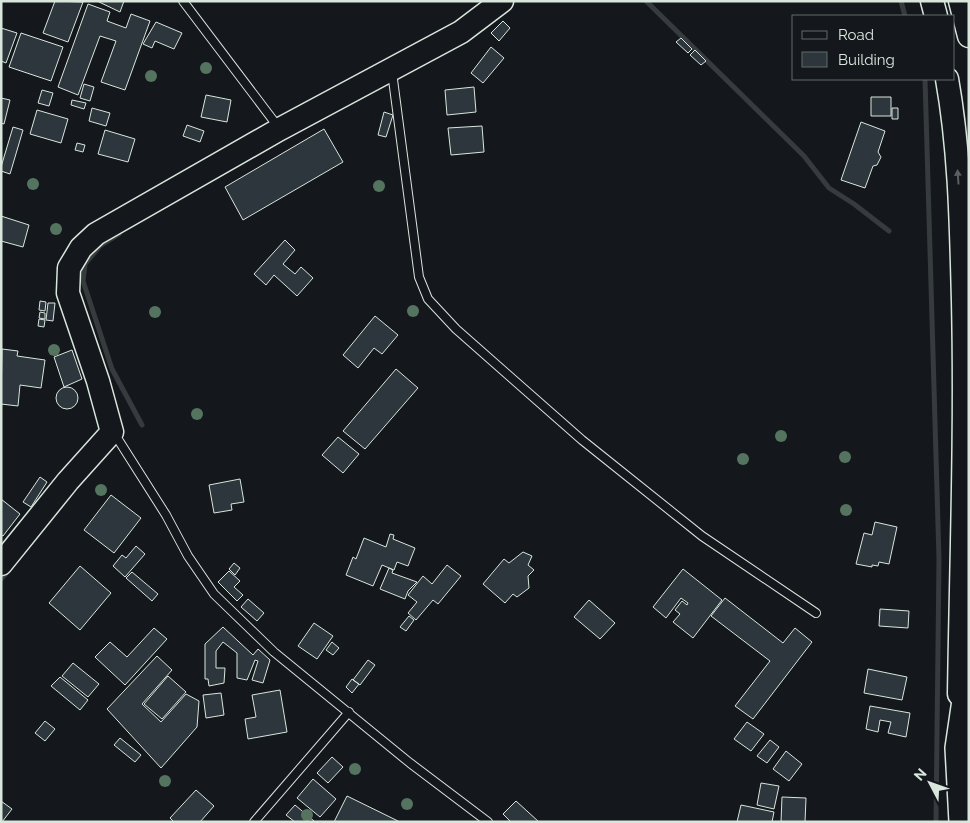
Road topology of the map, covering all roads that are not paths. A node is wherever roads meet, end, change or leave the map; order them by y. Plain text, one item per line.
1 (183, 1) edge
2 (502, 1) edge
3 (932, 1) edge
4 (960, 1) edge
5 (936, 15) edge
6 (969, 36) edge
7 (392, 69) junction
8 (947, 80) edge
9 (280, 130) junction
10 (112, 432) junction
11 (1, 564) edge
12 (816, 613) dead end
13 (969, 673) edge
14 (349, 712) junction
15 (958, 748) junction
16 (254, 822) edge
17 (488, 822) edge
18 (962, 822) edge

1 - 9 lane
2 - 7 street
3 - 5 street
4 - 6 street
7 - 9 street
7 - 12 lane
15 -> 8 street
9 - 10 street
10 - 11 street
10 - 14 lane
13 - 15 main road
14 - 16 lane
14 - 17 lane
15 - 18 main road

